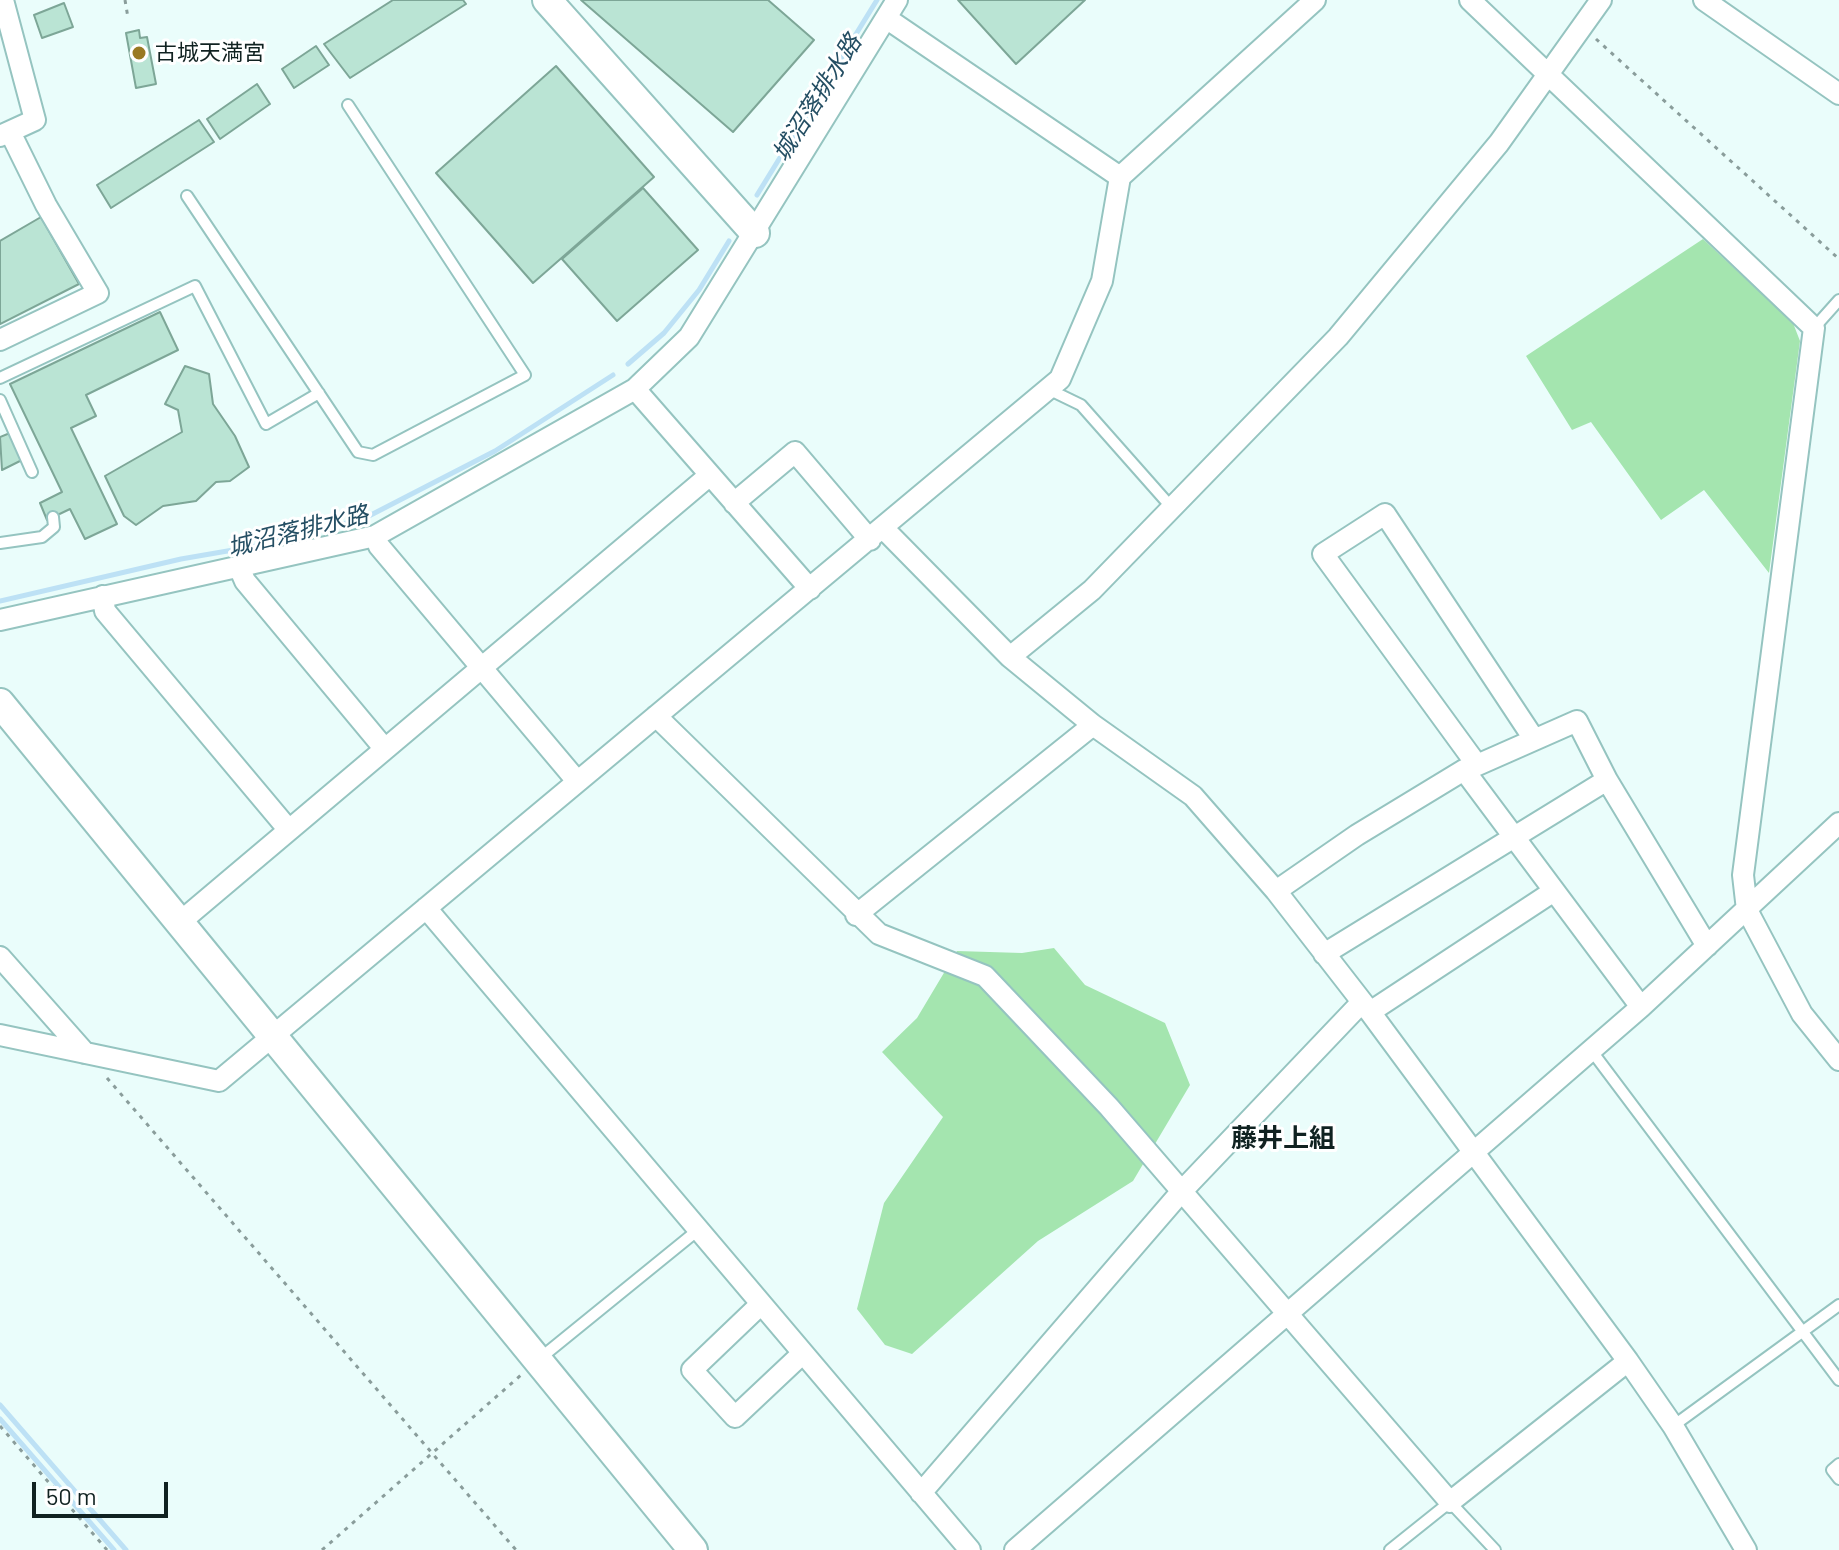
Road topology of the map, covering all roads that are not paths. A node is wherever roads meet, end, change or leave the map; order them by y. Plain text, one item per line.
1 (3, 0) edge
2 (547, 0) edge
3 (1315, 0) edge
4 (1470, 0) edge
5 (1601, 0) edge
6 (1704, 0) edge
7 (892, 9) edge
8 (1550, 77) junction
9 (1839, 94) edge
10 (348, 105) dead end
11 (5, 134) edge
12 (1120, 177) junction
13 (187, 196) dead end
14 (755, 233) junction
15 (1839, 300) edge
16 (1814, 328) junction
17 (0, 340) edge
18 (0, 378) edge
19 (635, 389) junction
20 (1048, 389) junction
21 (319, 393) junction
22 (0, 400) edge
23 (32, 472) dead end
24 (710, 475) junction
25 (734, 503) junction
26 (1173, 509) junction
27 (53, 517) dead end
28 (877, 535) junction
29 (375, 536) junction
30 (0, 543) edge
31 (239, 567) junction
32 (810, 589) junction
33 (103, 596) junction
34 (0, 620) edge
35 (1010, 657) junction
36 (482, 668) junction
37 (0, 703) edge
38 (656, 716) junction
39 (1093, 725) junction
40 (1534, 739) junction
41 (384, 748) junction
42 (1470, 768) junction
43 (1607, 780) junction
44 (577, 781) junction
45 (1838, 827) edge
46 (288, 829) junction
47 (1512, 836) junction
48 (1276, 891) junction
49 (1554, 891) junction
50 (426, 908) junction
51 (1747, 910) junction
52 (856, 915) junction
53 (179, 923) junction
54 (1707, 946) junction
55 (1324, 954) junction
56 (0, 957) edge
57 (1366, 1007) junction
58 (1641, 1007) junction
59 (0, 1035) edge
60 (274, 1037) junction
61 (1591, 1050) junction
62 (85, 1053) junction
63 (1839, 1060) edge
64 (1474, 1152) junction
65 (1181, 1192) junction
66 (698, 1230) junction
67 (761, 1304) junction
68 (1839, 1305) edge
69 (1284, 1313) junction
70 (1801, 1333) junction
71 (803, 1353) junction
72 (538, 1360) junction
73 (1628, 1361) junction
74 (1839, 1380) edge
75 (1673, 1426) junction
76 (1839, 1464) edge
77 (1839, 1479) edge
78 (921, 1493) junction
79 (1450, 1502) junction
80 (693, 1550) edge
81 (970, 1550) edge
82 (1015, 1550) edge
83 (1390, 1550) edge
84 (1495, 1550) edge
85 (1746, 1550) edge

1 - 11 street
2 - 14 street
3 - 12 street
4 - 8 street
5 - 8 street
6 - 9 street
7 - 12 street
7 - 14 street
8 - 16 street
8 - 26 street
10 - 21 lane
11 - 17 street
12 - 20 street
13 - 21 lane
14 - 19 street
15 - 16 lane
16 - 51 street
18 - 21 lane
19 - 24 street
19 - 29 street
20 - 26 lane
20 - 28 street
22 - 23 lane
24 - 25 street
24 - 36 street
25 - 28 street
25 - 32 street
26 - 35 street
27 - 30 lane
28 - 32 street
28 - 35 street
29 - 31 street
29 - 36 street
31 - 33 street
31 - 41 street
32 - 38 street
33 - 34 street
33 - 46 street
35 - 39 street
36 - 41 street
36 - 44 street
37 - 53 street
38 - 44 street
38 - 52 street
39 - 48 street
39 - 52 street
40 - 42 street
40 - 42 street
40 - 43 street
41 - 46 street
42 - 47 street
42 - 48 street
43 - 47 street
43 - 54 street
44 - 50 street
45 - 51 street
46 - 53 street
47 - 49 street
47 - 55 street
48 - 55 street
49 - 57 street
49 - 58 street
50 - 60 street
50 - 66 street
51 - 54 street
51 - 63 street
52 - 65 street
53 - 60 street
54 - 58 street
55 - 57 street
56 - 62 street
57 - 64 street
57 - 65 street
58 - 61 street
59 - 62 street
60 - 62 street
60 - 72 street
61 - 64 street
61 - 70 lane
64 - 69 street
64 - 73 street
65 - 69 street
65 - 78 street
66 - 67 street
66 - 72 lane
67 - 71 street
67 - 71 street
68 - 70 lane
69 - 79 street
69 - 82 street
70 - 74 lane
70 - 75 lane
71 - 78 street
72 - 80 street
73 - 75 street
73 - 79 street
75 - 85 street
76 - 77 lane
78 - 81 street
79 - 83 lane
79 - 84 lane

